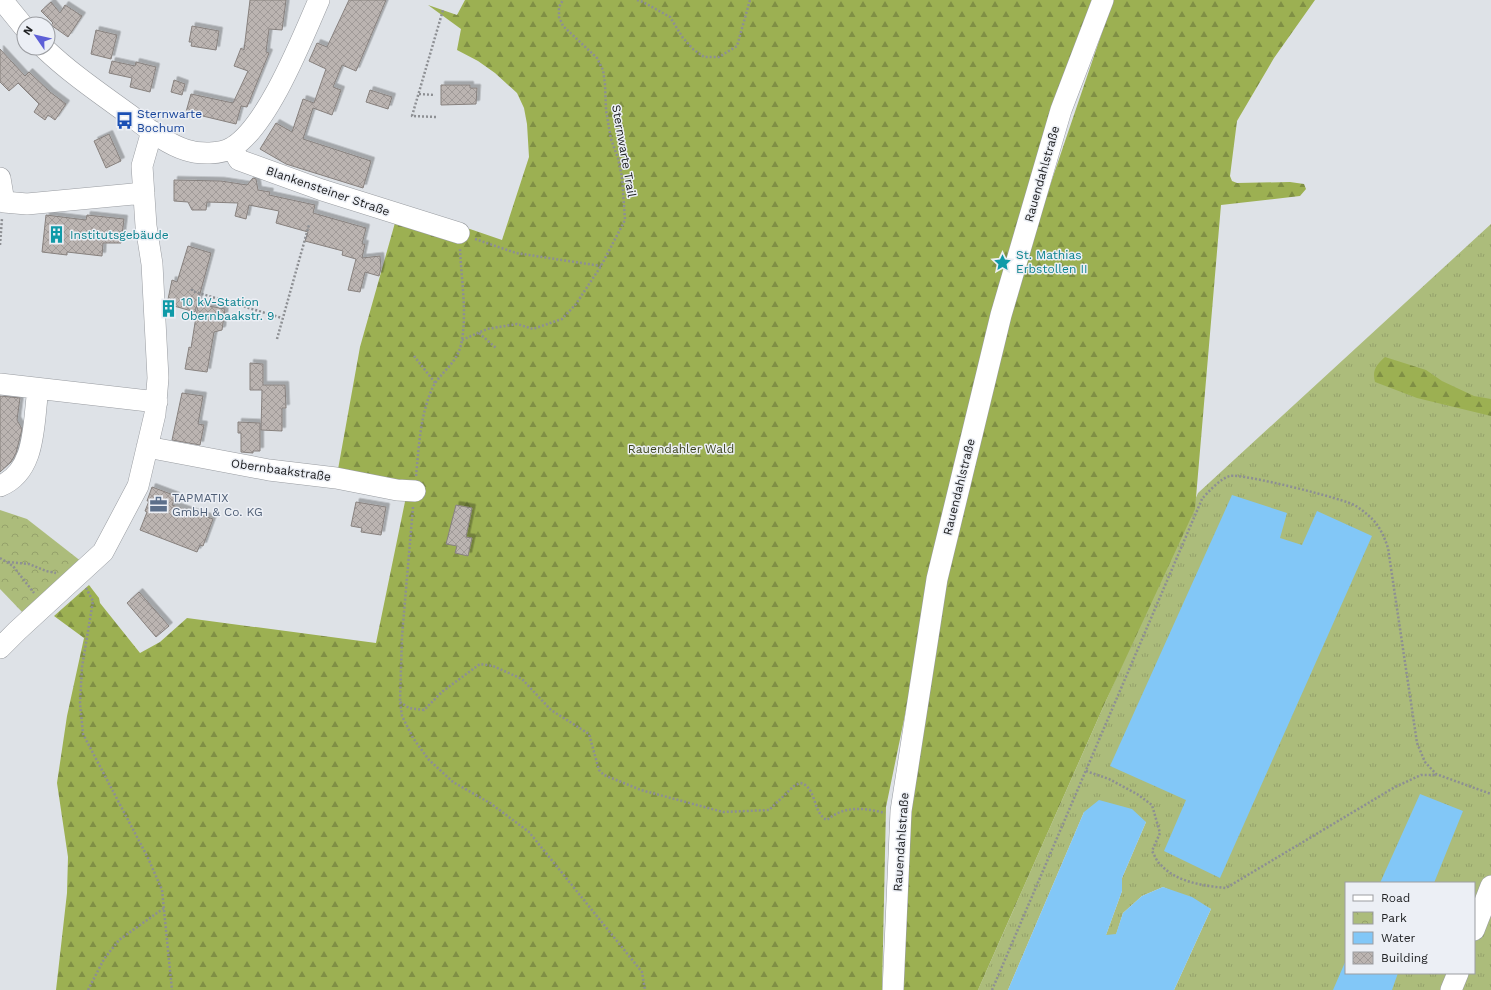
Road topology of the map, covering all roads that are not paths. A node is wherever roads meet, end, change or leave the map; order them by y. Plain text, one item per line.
1 (2, 0) edge
2 (319, 0) edge
3 (1103, 0) edge
4 (16, 17) edge
5 (54, 56) edge
6 (152, 131) junction
7 (232, 148) junction
8 (0, 178) edge
9 (144, 193) junction
10 (459, 234) road end
11 (0, 384) edge
12 (38, 389) junction
13 (157, 402) junction
14 (147, 447) junction
15 (0, 486) edge
16 (415, 491) road end
17 (0, 648) edge
18 (1491, 886) edge
19 (1475, 927) edge
20 (1458, 974) edge
21 (893, 990) edge
22 (1451, 990) edge

1 - 4 street
2 - 7 street
3 - 21 street, Rauendahlstraße
5 - 6 street
6 - 7 street
6 - 9 street
7 - 10 street, Blankensteiner Straße
8 - 9 street
9 - 13 street
11 - 12 street
12 - 13 street
12 - 15 street
13 - 14 street
14 - 16 street, Obernbaakstraße
14 - 17 street
18 - 19 street
20 - 22 street

